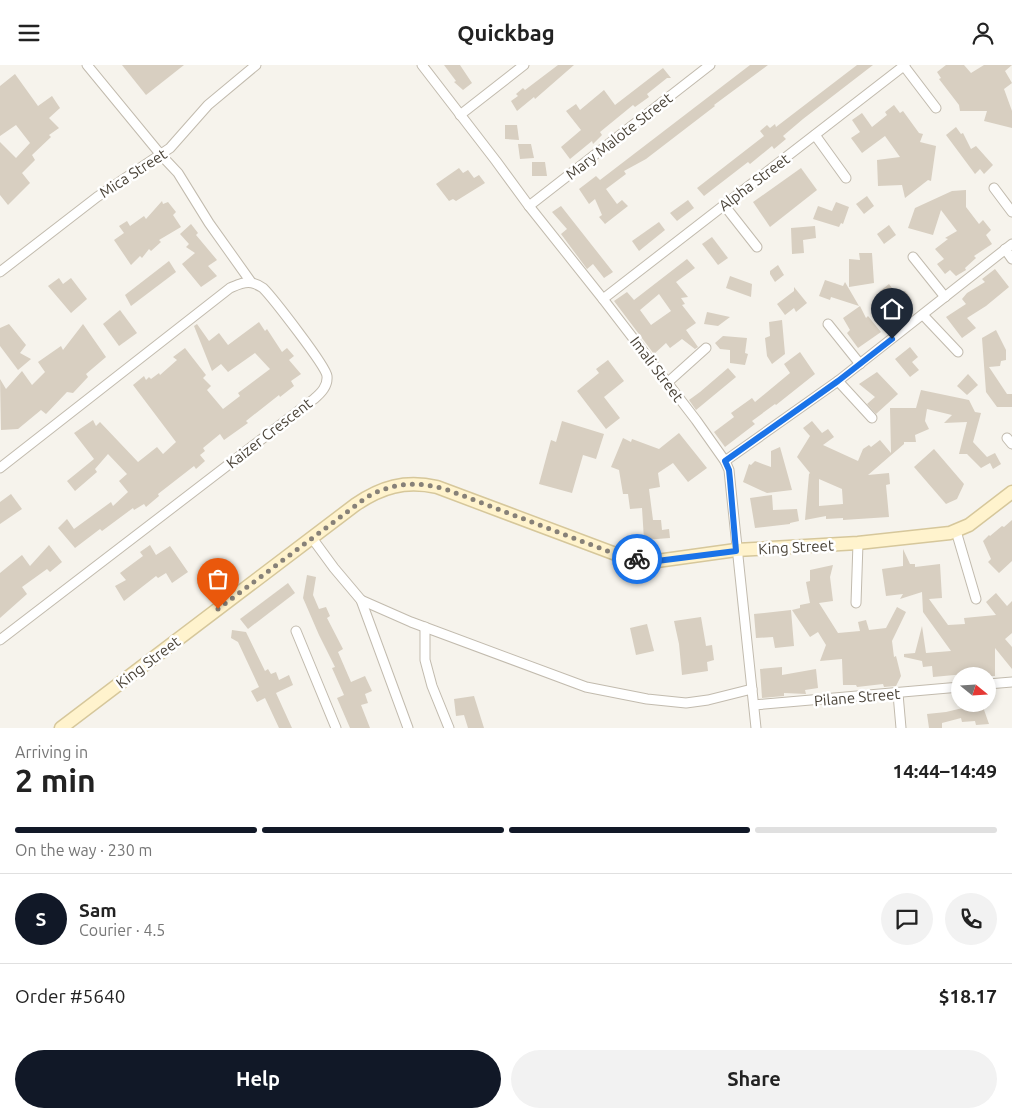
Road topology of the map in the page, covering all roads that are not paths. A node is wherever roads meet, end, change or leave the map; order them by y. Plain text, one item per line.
1 (87, 65) edge
2 (256, 65) edge
3 (422, 65) edge
4 (524, 65) edge
5 (710, 65) edge
6 (904, 65) edge
7 (936, 109) dead end
8 (460, 115) junction
9 (815, 135) junction
10 (161, 155) junction
11 (846, 179) dead end
12 (994, 188) dead end
13 (724, 205) junction
14 (528, 206) junction
15 (1012, 212) edge
16 (1008, 246) edge
17 (757, 247) dead end
18 (913, 257) dead end
19 (1012, 259) edge
20 (0, 272) edge
21 (251, 282) junction
22 (945, 297) junction
23 (603, 299) junction
24 (923, 315) junction
25 (828, 324) dead end
26 (706, 348) dead end
27 (958, 352) dead end
28 (860, 364) junction
29 (838, 381) junction
30 (668, 383) junction
31 (872, 418) dead end
32 (725, 461) junction
33 (0, 468) edge
34 (1012, 493) edge
35 (956, 531) junction
36 (312, 538) junction
37 (858, 543) junction
38 (736, 551) junction
39 (976, 599) dead end
40 (361, 600) junction
41 (856, 603) dead end
42 (424, 627) junction
43 (296, 631) dead end
44 (0, 640) edge
45 (1012, 682) edge
46 (996, 683) edge
47 (951, 688) edge
48 (752, 689) junction
49 (898, 694) junction
50 (754, 705) junction
51 (61, 728) edge
52 (336, 728) edge
53 (408, 728) edge
54 (449, 728) edge
55 (756, 728) edge
56 (901, 728) edge

1 - 10 street, Kaizer Crescent
2 - 10 street, Mica Street
3 - 8 street, Imali Street
4 - 8 street
5 - 14 street, Mary Malote Street
6 - 7 street
6 - 9 street, Alpha Street
8 - 14 street, Imali Street
9 - 11 street
9 - 13 street, Alpha Street
10 - 20 street, Mica Street
10 - 21 street, Kaizer Crescent
12 - 15 street
13 - 17 street
13 - 23 street, Alpha Street
14 - 23 street, Imali Street
16 - 19 street
16 - 22 street
18 - 22 street
21 - 33 street
21 - 44 street, Kaizer Crescent
22 - 24 street
23 - 30 street, Imali Street
24 - 27 street
24 - 28 street
25 - 28 street
26 - 30 street
28 - 29 street
29 - 31 street
29 - 32 street
30 - 32 street, Imali Street
32 - 38 street, Imali Street
34 - 35 street, King Street
35 - 37 street, King Street
35 - 39 street
36 - 38 street, King Street
36 - 40 street
36 - 51 street, King Street
37 - 38 street, King Street
37 - 41 street
38 - 48 street, Imali Street
40 - 42 street
40 - 53 street
42 - 48 street
42 - 54 street
43 - 52 street
45 - 46 street
47 - 49 street, Pilane Street
48 - 50 street, Imali Street
49 - 50 street, Pilane Street
49 - 56 street
50 - 55 street, Imali Street

